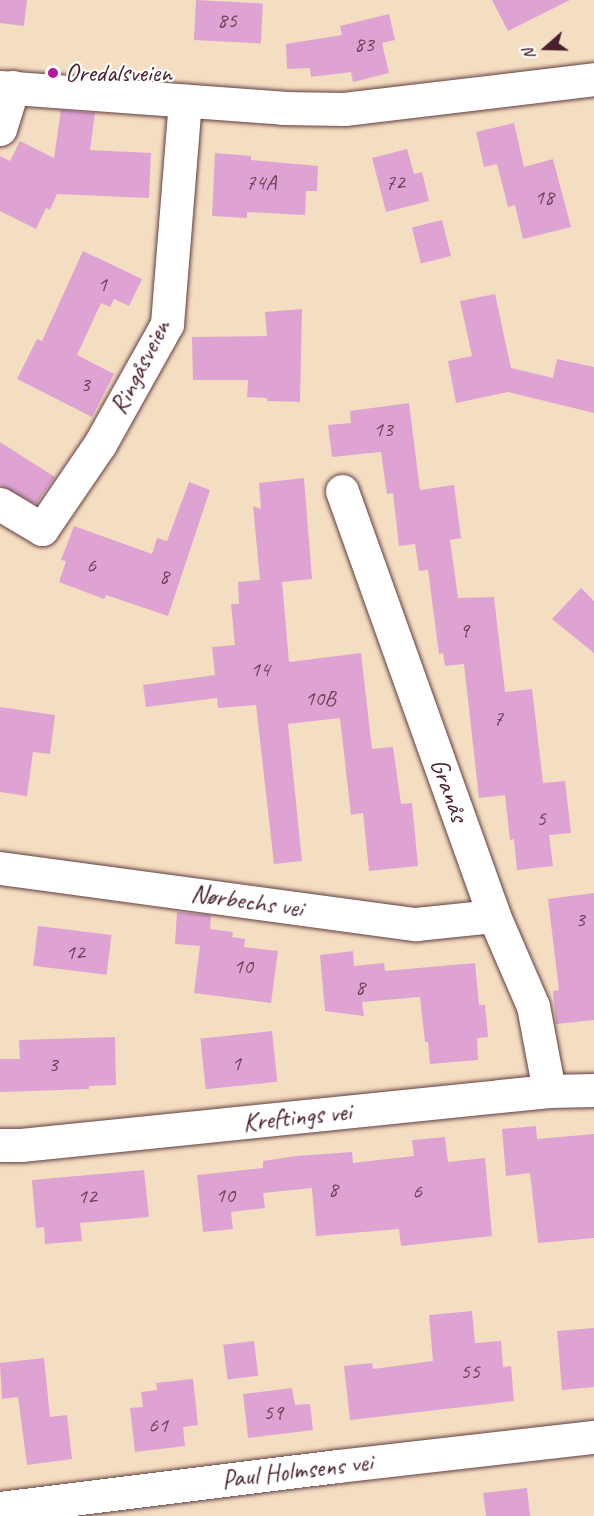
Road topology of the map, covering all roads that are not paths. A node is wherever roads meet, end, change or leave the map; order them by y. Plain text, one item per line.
1 (594, 79) edge
2 (6, 87) edge
3 (185, 101) junction
4 (0, 129) edge
5 (342, 491) dead end
6 (0, 504) edge
7 (0, 868) edge
8 (494, 916) junction
9 (594, 1090) edge
10 (549, 1091) junction
11 (0, 1145) edge
12 (594, 1437) edge
13 (0, 1508) edge

1 - 3 street
2 - 3 street
2 - 4 street
3 - 6 street, Ringåsveien
5 - 8 street, Granås
7 - 8 street, Nørbechs vei
8 - 10 street, Granås
9 - 10 street, Kreftings vei
10 - 11 street, Kreftings vei
12 - 13 street, Paul Holmsens vei

